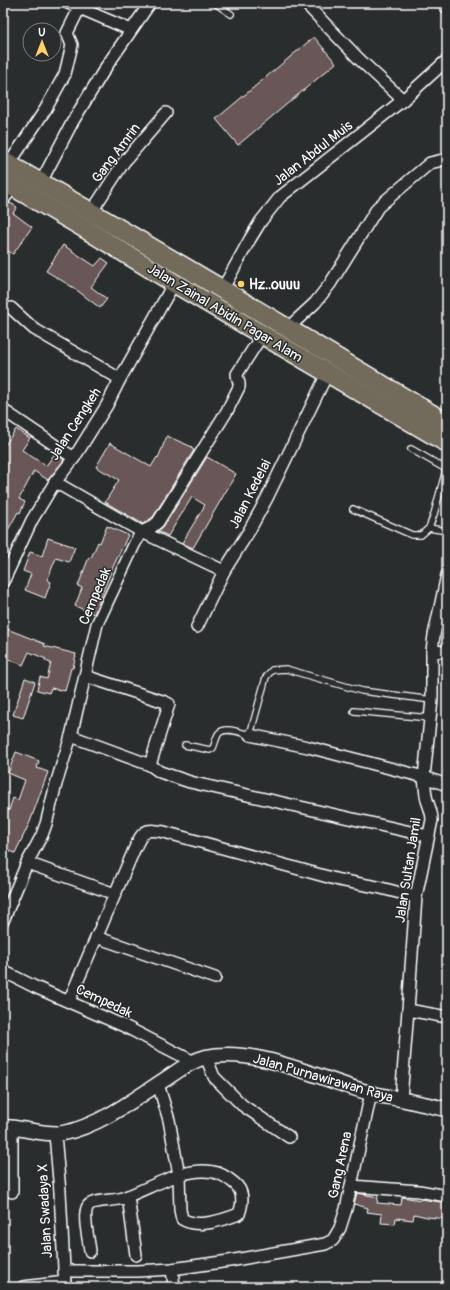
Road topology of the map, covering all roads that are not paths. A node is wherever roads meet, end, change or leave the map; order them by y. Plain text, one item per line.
1 (68, 3) edge
2 (150, 3) edge
3 (215, 3) edge
4 (306, 3) edge
5 (443, 3) edge
6 (80, 7) junction
7 (447, 8) edge
8 (231, 14) dead end
9 (131, 30) junction
10 (447, 60) edge
11 (402, 100) junction
12 (166, 113) dead end
13 (447, 159) edge
14 (6, 162) edge
15 (41, 182) junction
16 (6, 189) edge
17 (73, 200) junction
18 (92, 211) junction
19 (62, 215) junction
20 (82, 227) junction
21 (174, 283) junction
22 (222, 290) junction
23 (11, 308) dead end
24 (287, 329) junction
25 (262, 335) junction
26 (327, 374) junction
27 (120, 379) junction
28 (3, 410) edge
29 (447, 423) edge
30 (447, 443) edge
31 (411, 449) dead end
32 (74, 458) junction
33 (447, 467) edge
34 (55, 482) junction
35 (353, 509) dead end
36 (429, 528) junction
37 (142, 532) junction
38 (447, 532) edge
39 (7, 563) edge
40 (224, 571) junction
41 (447, 575) edge
42 (3, 582) edge
43 (197, 627) dead end
44 (432, 651) junction
45 (447, 652) edge
46 (85, 676) junction
47 (432, 700) junction
48 (354, 711) dead end
49 (430, 718) junction
50 (250, 735) junction
51 (70, 736) junction
52 (185, 745) dead end
53 (150, 765) junction
54 (424, 777) junction
55 (447, 784) edge
56 (428, 836) junction
57 (27, 863) junction
58 (115, 894) junction
59 (416, 897) junction
60 (6, 906) edge
61 (3, 921) edge
62 (96, 937) junction
63 (3, 971) edge
64 (215, 978) dead end
65 (69, 1001) junction
66 (408, 1010) junction
67 (447, 1018) edge
68 (206, 1057) junction
69 (192, 1061) junction
70 (158, 1084) junction
71 (371, 1093) junction
72 (401, 1099) junction
73 (447, 1109) edge
74 (7, 1127) edge
75 (55, 1134) junction
76 (289, 1136) dead end
77 (179, 1175) junction
78 (351, 1186) junction
79 (12, 1192) dead end
80 (128, 1196) junction
81 (447, 1196) edge
82 (90, 1251) dead end
83 (136, 1255) dead end
84 (172, 1269) junction
85 (65, 1280) edge
86 (24, 1287) edge
87 (174, 1287) edge

1 - 6 street
2 - 9 street
3 - 8 lane
4 - 11 street
5 - 7 street
6 - 9 street
6 - 14 street
9 - 15 street
10 - 11 street, Jalan Abdul Muis
11 - 22 street, Jalan Abdul Muis
12 - 18 street, Gang Amrin
13 - 24 street
14 - 15 highway, Jalan Zainal Abidin Pagar Alam
15 - 17 highway, Jalan Zainal Abidin Pagar Alam
16 - 19 highway, Jalan Zainal Abidin Pagar Alam
17 - 18 highway, Jalan Zainal Abidin Pagar Alam
17 - 19 highway
18 - 20 highway
18 - 22 highway, Jalan Zainal Abidin Pagar Alam
19 - 20 highway, Jalan Zainal Abidin Pagar Alam
20 - 21 highway, Jalan Zainal Abidin Pagar Alam
21 - 25 highway, Jalan Zainal Abidin Pagar Alam
21 - 27 street, Jalan Cengkeh
22 - 24 highway, Jalan Zainal Abidin Pagar Alam
23 - 27 street
24 - 29 highway, Jalan Zainal Abidin Pagar Alam
25 - 26 highway, Jalan Zainal Abidin Pagar Alam
25 - 37 street, Cempedak
26 - 30 highway, Jalan Zainal Abidin Pagar Alam
26 - 40 street, Jalan Kedelai
27 - 32 street, Jalan Cengkeh
28 - 32 street
31 - 33 lane
32 - 34 street, Jalan Cengkeh
33 - 36 lane
34 - 37 street
34 - 39 street, Jalan Cengkeh
35 - 36 lane
36 - 38 lane
37 - 40 street
37 - 46 street, Cempedak
39 - 42 street, Jalan Cengkeh
40 - 43 street, Jalan Kedelai
41 - 44 street, Jalan Sultan Jamil
44 - 45 street
44 - 47 street, Jalan Sultan Jamil
46 - 51 street, Cempedak
46 - 53 street
47 - 49 street, Jalan Sultan Jamil
47 - 50 lane
48 - 49 lane
49 - 54 street, Jalan Sultan Jamil
50 - 52 lane
50 - 54 street
51 - 53 street
51 - 57 street, Cempedak
53 - 56 street
54 - 55 street
54 - 56 street, Jalan Sultan Jamil
56 - 59 street, Jalan Sultan Jamil
57 - 58 street
57 - 60 street, Cempedak
58 - 59 street
58 - 62 street
59 - 66 street, Jalan Sultan Jamil
60 - 61 street, Cempedak
62 - 64 street
62 - 65 street
63 - 65 street, Cempedak
65 - 69 street, Cempedak
66 - 67 street
66 - 72 street, Jalan Sultan Jamil
68 - 69 street, Jalan Purnawirawan Raya
68 - 71 street, Jalan Purnawirawan Raya
68 - 76 street
69 - 70 street, Jalan Purnawirawan Raya
70 - 75 street, Jalan Purnawirawan Raya
70 - 77 street
71 - 72 street, Jalan Purnawirawan Raya
71 - 78 street, Gang Arena
72 - 73 street, Jalan Purnawirawan Raya
74 - 75 street, Jalan Purnawirawan Raya
74 - 79 street
75 - 85 street, Jalan Swadaya X
77 - 77 street
77 - 80 street
78 - 81 street
78 - 84 street, Gang Arena
80 - 82 street
80 - 83 street
84 - 85 street
84 - 87 street
85 - 86 street

